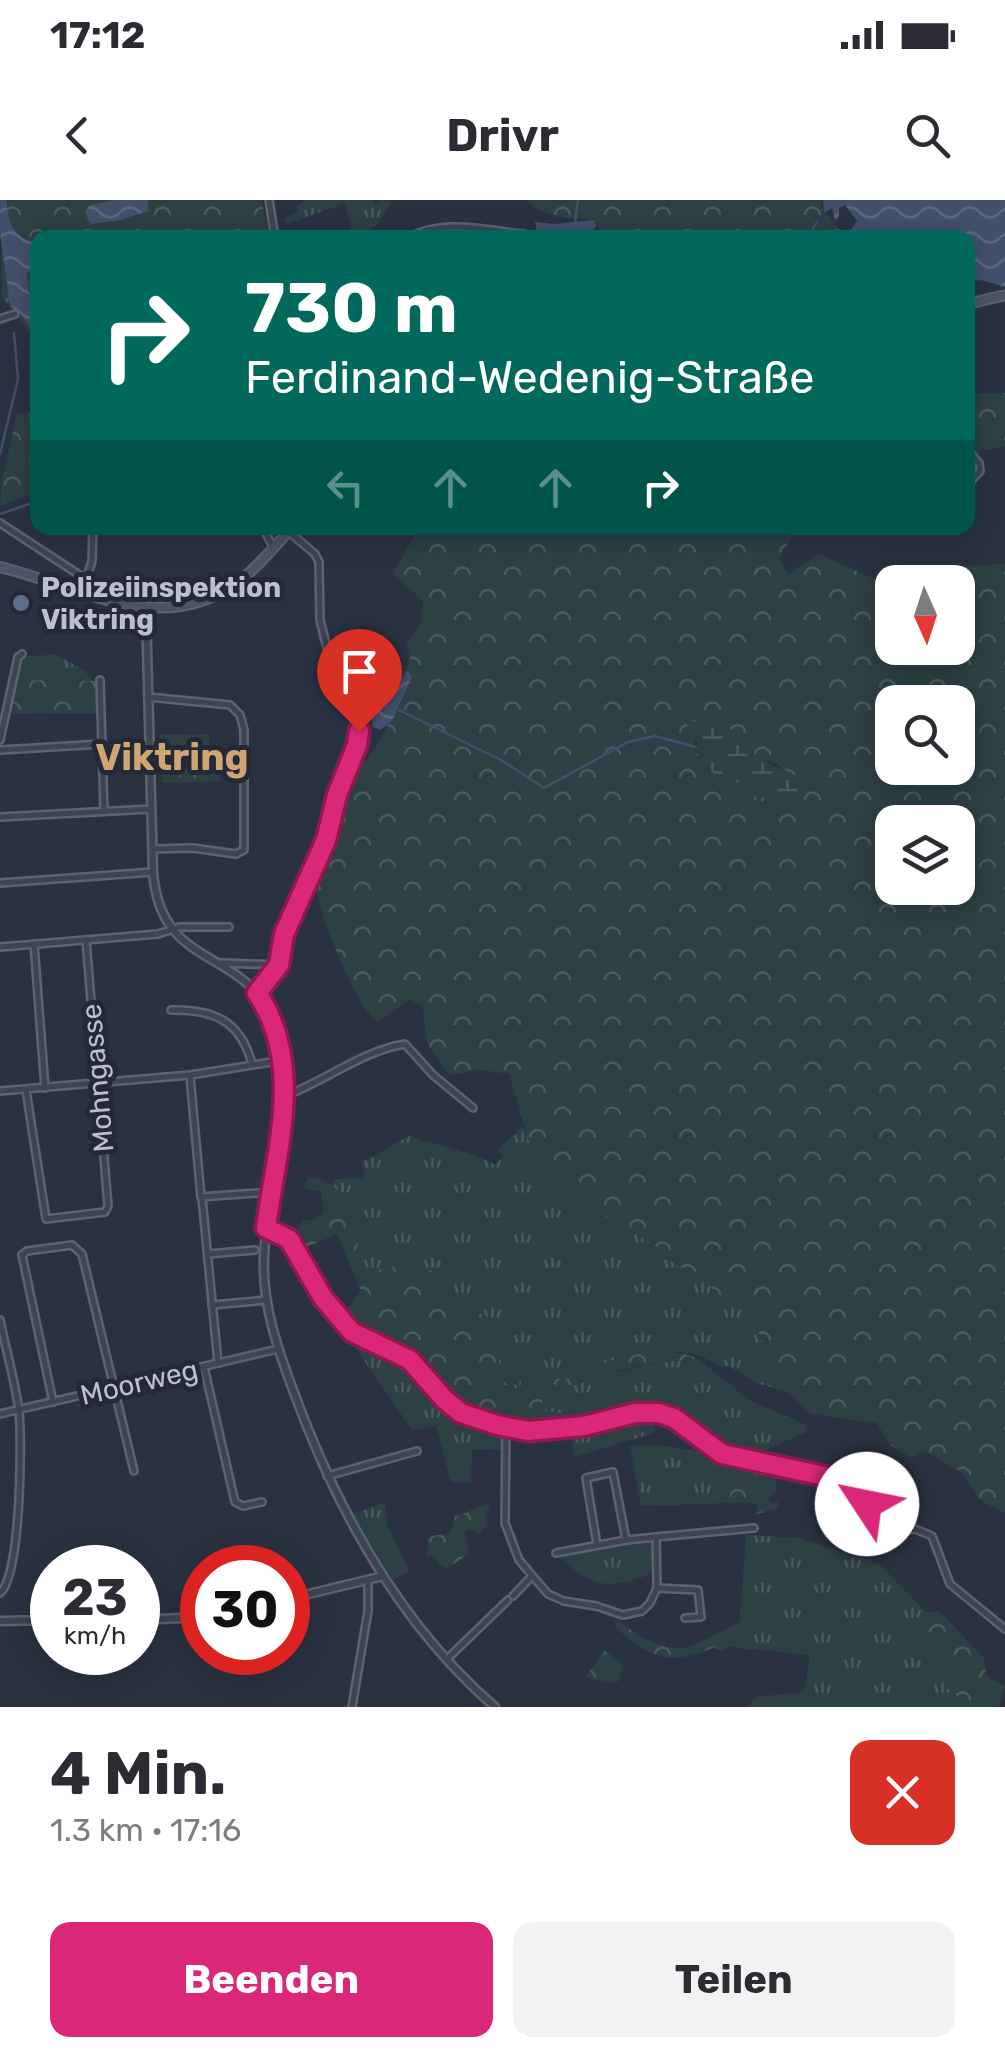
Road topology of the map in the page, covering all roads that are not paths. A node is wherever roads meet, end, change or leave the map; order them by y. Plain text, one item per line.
1 (269, 200) edge
2 (274, 230) edge
3 (426, 230) edge
4 (476, 230) edge
5 (1005, 295) edge
6 (975, 302) edge
7 (15, 314) dead end
8 (0, 319) edge
9 (0, 522) edge
10 (94, 535) edge
11 (266, 535) edge
12 (285, 535) edge
13 (296, 535) edge
14 (273, 548) junction
15 (0, 567) edge
16 (84, 578) junction
17 (82, 592) junction
18 (146, 609) junction
19 (22, 654) dead end
20 (100, 680) dead end
21 (148, 698) junction
22 (0, 740) edge
23 (102, 744) junction
24 (0, 750) edge
25 (151, 808) junction
26 (104, 811) junction
27 (0, 817) edge
28 (152, 849) junction
29 (153, 872) junction
30 (0, 883) edge
31 (229, 926) dead end
32 (170, 930) junction
33 (86, 940) junction
34 (34, 944) junction
35 (0, 947) edge
36 (222, 963) junction
37 (279, 965) junction
38 (257, 993) junction
39 (170, 1010) dead end
40 (284, 1060) junction
41 (252, 1064) junction
42 (190, 1076) junction
43 (98, 1084) junction
44 (45, 1088) junction
45 (26, 1090) junction
46 (0, 1092) edge
47 (284, 1096) junction
48 (473, 1108) dead end
49 (271, 1192) junction
50 (202, 1198) junction
51 (266, 1228) junction
52 (256, 1250) dead end
53 (208, 1254) junction
54 (266, 1300) junction
55 (212, 1305) junction
56 (0, 1320) edge
57 (278, 1349) junction
58 (218, 1364) junction
59 (204, 1367) junction
60 (114, 1387) junction
61 (53, 1402) junction
62 (18, 1410) junction
63 (0, 1414) edge
64 (506, 1427) junction
65 (417, 1450) dead end
66 (134, 1472) dead end
67 (327, 1476) junction
68 (262, 1502) dead end
69 (754, 1528) dead end
70 (656, 1537) junction
71 (626, 1540) junction
72 (597, 1544) junction
73 (556, 1553) dead end
74 (383, 1576) junction
75 (531, 1577) junction
76 (368, 1580) junction
77 (657, 1588) junction
78 (0, 1593) edge
79 (310, 1593) edge
80 (0, 1618) edge
81 (685, 1618) dead end
82 (30, 1619) edge
83 (1005, 1629) edge
84 (447, 1660) junction
85 (352, 1707) edge
86 (495, 1707) edge

1 - 2 street
3 - 4 street
5 - 6 main road
7 - 8 street
9 - 16 street
10 - 16 street
11 - 14 street
12 - 14 main road
13 - 37 street
14 - 18 main road
15 - 17 main road
16 - 17 street
17 - 18 main road
18 - 21 street
19 - 22 street
20 - 23 street
21 - 25 street
21 - 28 street
23 - 24 street
23 - 26 street
25 - 26 street
25 - 28 street
26 - 27 street
28 - 29 street
29 - 30 street
29 - 32 street
31 - 32 street
32 - 33 street
32 - 36 street
33 - 34 street
33 - 43 street, Mohngasse
34 - 35 street
34 - 44 street
36 - 37 street
36 - 38 street
37 - 38 street
38 - 40 street
39 - 41 street
40 - 41 street
40 - 47 street
41 - 42 street
42 - 43 street
42 - 50 street
43 - 44 street
43 - 45 street, Mohngasse
44 - 45 street
45 - 46 street
47 - 48 street
47 - 49 street
49 - 50 street
49 - 51 street
50 - 53 street
51 - 54 street
51 - 64 street
52 - 53 street
53 - 55 street
54 - 55 street
54 - 57 street
55 - 58 street
56 - 62 street
57 - 58 street, Moorweg
57 - 67 street
58 - 59 street, Moorweg
59 - 60 street, Moorweg
59 - 68 street
60 - 61 street, Moorweg
60 - 61 street
60 - 66 street
61 - 62 street, Moorweg
62 - 63 street, Moorweg
62 - 78 street
64 - 75 street
64 - 83 street
65 - 67 street
67 - 74 street
69 - 70 street
70 - 71 street
70 - 77 street
71 - 72 street
71 - 72 street
72 - 73 street
74 - 76 street
74 - 84 street
75 - 77 street
75 - 84 street
76 - 79 street
76 - 85 street
77 - 81 street
80 - 82 street
84 - 86 street

